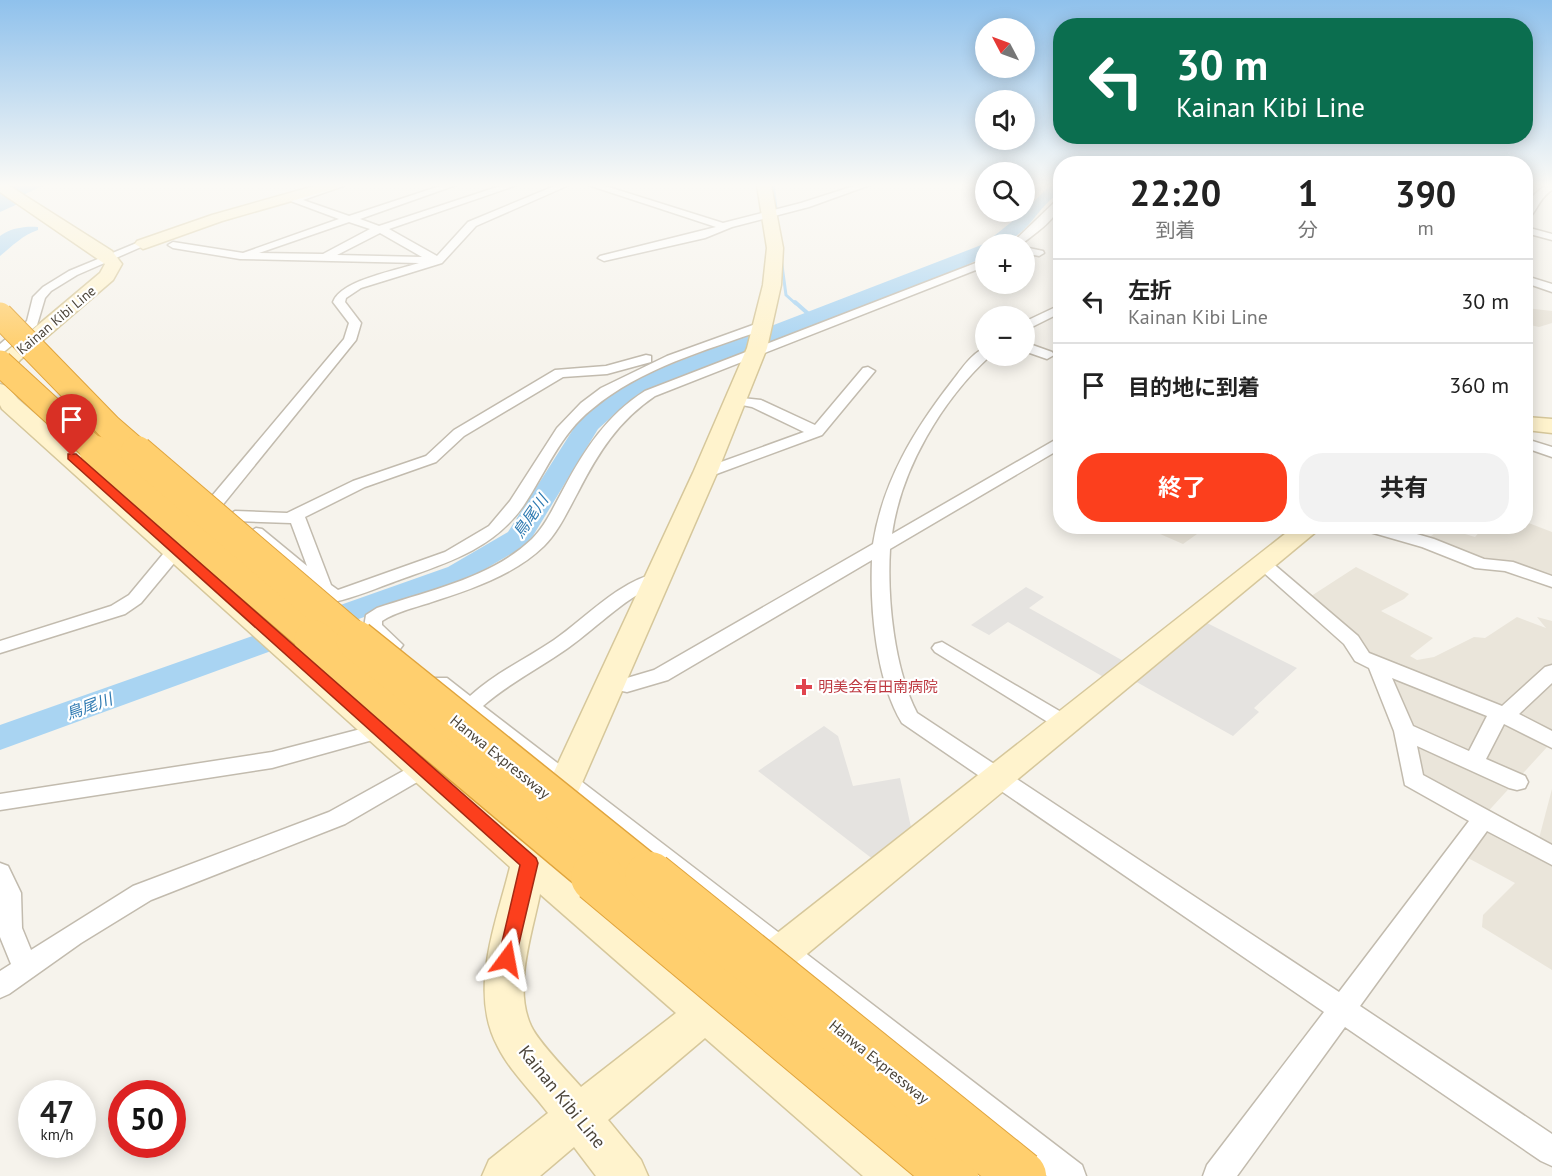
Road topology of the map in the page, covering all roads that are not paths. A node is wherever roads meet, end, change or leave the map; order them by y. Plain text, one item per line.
1 (83, 240) edge
2 (155, 240) edge
3 (285, 240) edge
4 (355, 240) edge
5 (400, 240) edge
6 (457, 240) edge
7 (683, 240) edge
8 (774, 240) edge
9 (143, 244) joint
10 (173, 245) dead end
11 (1035, 252) edge
12 (1038, 253) dead end
13 (108, 256) junction
14 (240, 256) junction
15 (324, 258) junction
16 (604, 258) dead end
17 (438, 261) junction
18 (975, 266) edge
19 (1533, 281) edge
20 (1552, 288) edge
21 (1053, 312) edge
22 (0, 315) edge
23 (1035, 322) edge
24 (764, 325) junction
25 (756, 350) junction
26 (1035, 350) edge
27 (0, 351) edge
28 (1047, 355) dead end
29 (975, 362) edge
30 (0, 363) edge
31 (868, 371) dead end
32 (0, 373) edge
33 (0, 390) edge
34 (737, 400) junction
35 (1533, 425) edge
36 (1552, 426) edge
37 (818, 432) junction
38 (1533, 445) edge
39 (1053, 447) edge
40 (1552, 452) edge
41 (705, 473) junction
42 (218, 501) junction
43 (296, 515) junction
44 (235, 516) junction
45 (1301, 534) edge
46 (1397, 534) edge
47 (880, 547) junction
48 (176, 550) junction
49 (1264, 565) junction
50 (657, 578) junction
51 (1552, 582) edge
52 (321, 588) junction
53 (0, 647) edge
54 (942, 648) dead end
55 (1377, 664) junction
56 (1552, 672) edge
57 (610, 682) junction
58 (470, 706) junction
59 (1501, 714) junction
60 (1066, 724) junction
61 (1404, 731) junction
62 (1552, 740) edge
63 (402, 750) junction
64 (1474, 762) junction
65 (998, 778) junction
66 (566, 781) junction
67 (1516, 782) dead end
68 (0, 802) edge
69 (1484, 818) junction
70 (1552, 856) edge
71 (529, 863) junction
72 (0, 873) edge
73 (783, 950) junction
74 (26, 968) junction
75 (0, 986) edge
76 (1344, 1010) junction
77 (706, 1013) junction
78 (577, 1117) junction
79 (1552, 1150) edge
80 (505, 1176) edge
81 (625, 1176) edge
82 (897, 1176) edge
83 (953, 1176) edge
84 (1021, 1176) edge
85 (1071, 1176) edge
86 (1218, 1176) edge

1 - 13 street
2 - 9 street
3 - 14 street
4 - 15 street
5 - 17 street
6 - 17 street
7 - 16 street
8 - 24 street, Kainan Kibi Line
9 - 13 street
10 - 14 street
11 - 12 street
13 - 27 street
13 - 32 street, Kainan Kibi Line
14 - 15 street
15 - 17 street
17 - 42 street
18 - 25 street
19 - 20 street
21 - 23 street
22 - 84 highway, Hanwa Expressway, bridge
24 - 25 street, Kainan Kibi Line
24 - 43 street
24 - 52 street
25 - 34 street, Kainan Kibi Line
25 - 58 street
26 - 28 street
29 - 47 street
30 - 83 highway, Hanwa Expressway, bridge
31 - 37 street
33 - 48 street
34 - 37 street
34 - 41 street, Kainan Kibi Line
35 - 36 street
37 - 41 street
38 - 40 street
39 - 47 street
41 - 50 street, Kainan Kibi Line
42 - 44 street
42 - 48 street
43 - 44 street
43 - 52 street
44 - 52 street
45 - 49 street
46 - 51 street
47 - 57 street
47 - 65 street
48 - 53 street
48 - 63 street
49 - 55 street
49 - 60 street
50 - 57 street, Kainan Kibi Line
50 - 58 street
54 - 60 street
55 - 59 street
55 - 61 street
56 - 59 street
57 - 66 street, Kainan Kibi Line
58 - 63 street
58 - 66 street
59 - 62 street
59 - 64 street
60 - 65 street
61 - 64 street
61 - 69 street
63 - 68 street
63 - 71 street
63 - 74 street
64 - 67 street
65 - 73 street
65 - 76 street
66 - 71 street, Kainan Kibi Line
66 - 73 street
69 - 70 street
69 - 76 street
71 - 77 street
71 - 78 street, Kainan Kibi Line
72 - 74 street
73 - 77 street
73 - 85 street
74 - 75 street
76 - 79 street
76 - 86 street
77 - 78 street
77 - 82 street
78 - 80 street
78 - 81 street, Kainan Kibi Line

